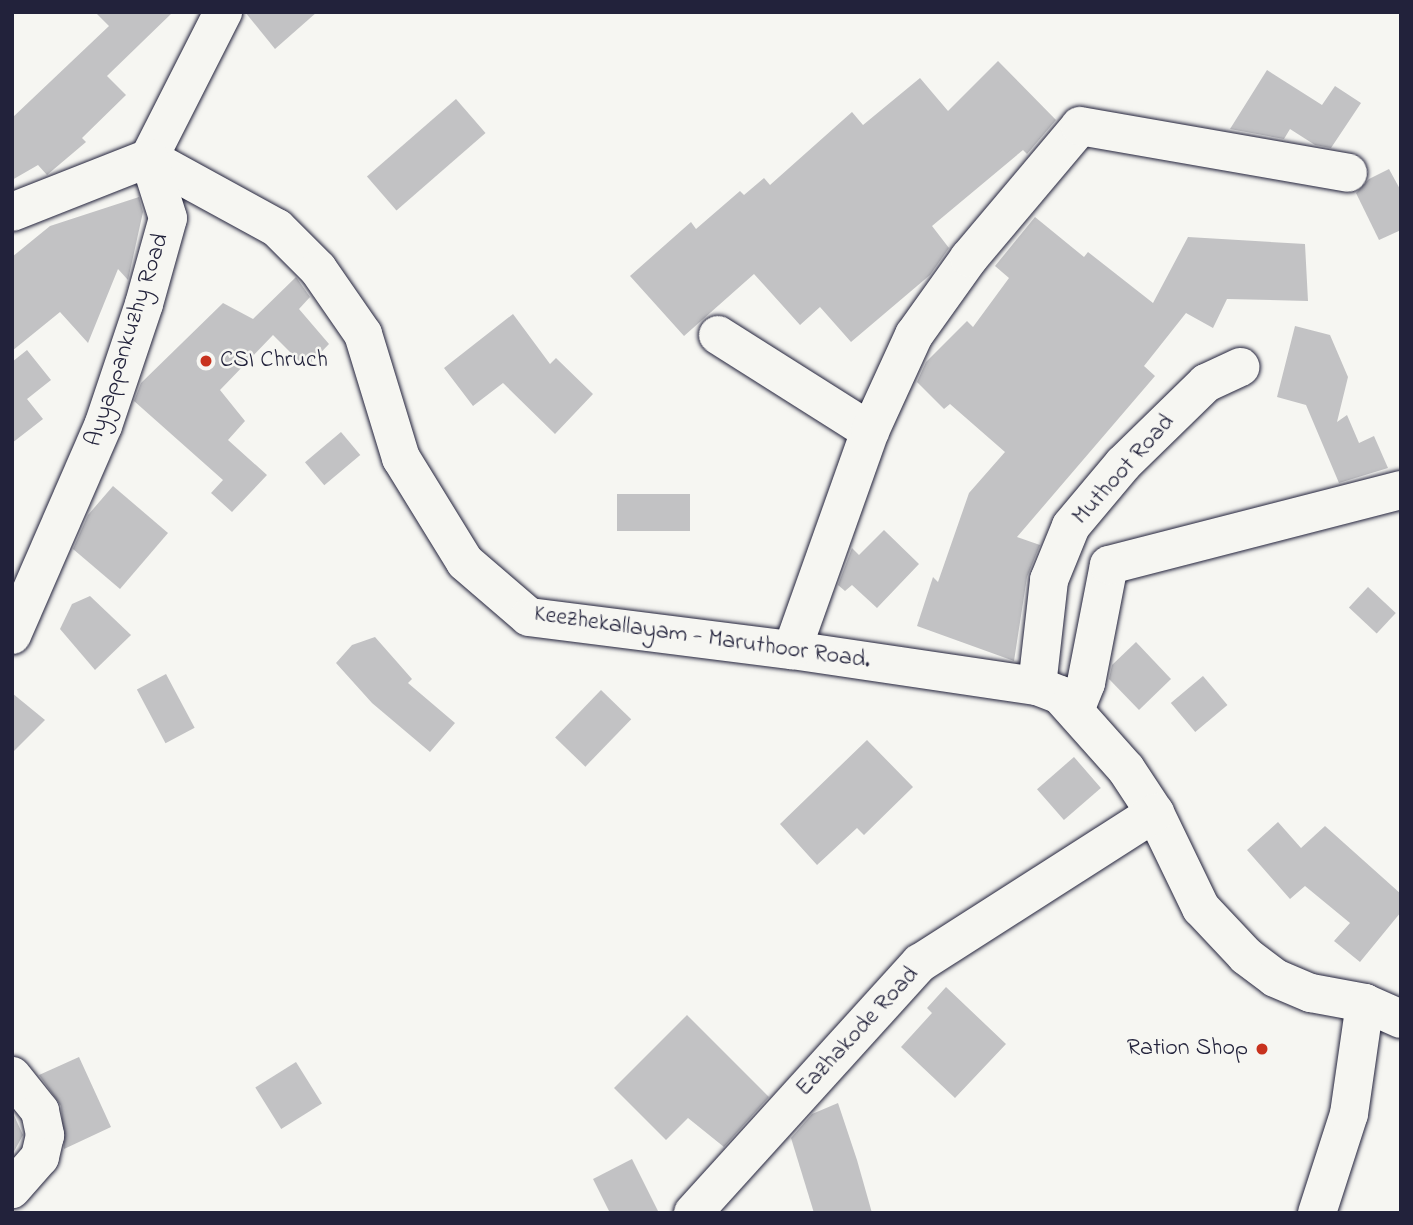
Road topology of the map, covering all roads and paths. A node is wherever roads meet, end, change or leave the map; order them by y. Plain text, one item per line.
1 (223, 12) edge
2 (149, 158) junction
3 (1348, 173) dead end
4 (12, 212) edge
5 (718, 335) dead end
6 (1241, 367) dead end
7 (870, 431) junction
8 (1401, 490) edge
9 (12, 635) edge
10 (792, 650) junction
11 (1037, 686) junction
12 (1076, 708) junction
13 (1155, 813) junction
14 (1365, 1003) junction
15 (1401, 1019) edge
16 (12, 1076) edge
17 (12, 1189) edge
18 (693, 1213) edge
19 (1317, 1213) edge

1 - 2 street
2 - 4 street
2 - 9 street, Ayyappankuzhy Road
2 - 10 street, Keezhekallayam - Maruthoor Road.
3 - 7 street
5 - 7 street
6 - 11 street, Muthoot Road
7 - 10 street
8 - 12 street
10 - 11 street, Keezhekallayam - Maruthoor Road.
11 - 12 street, Keezhekallayam - Maruthoor Road.
12 - 13 street, Keezhekallayam - Maruthoor Road.
13 - 14 street, Keezhekallayam - Maruthoor Road.
13 - 18 street, Eazhakode Road
14 - 15 street, Keezhekallayam - Maruthoor Road.
14 - 19 street
16 - 17 street

